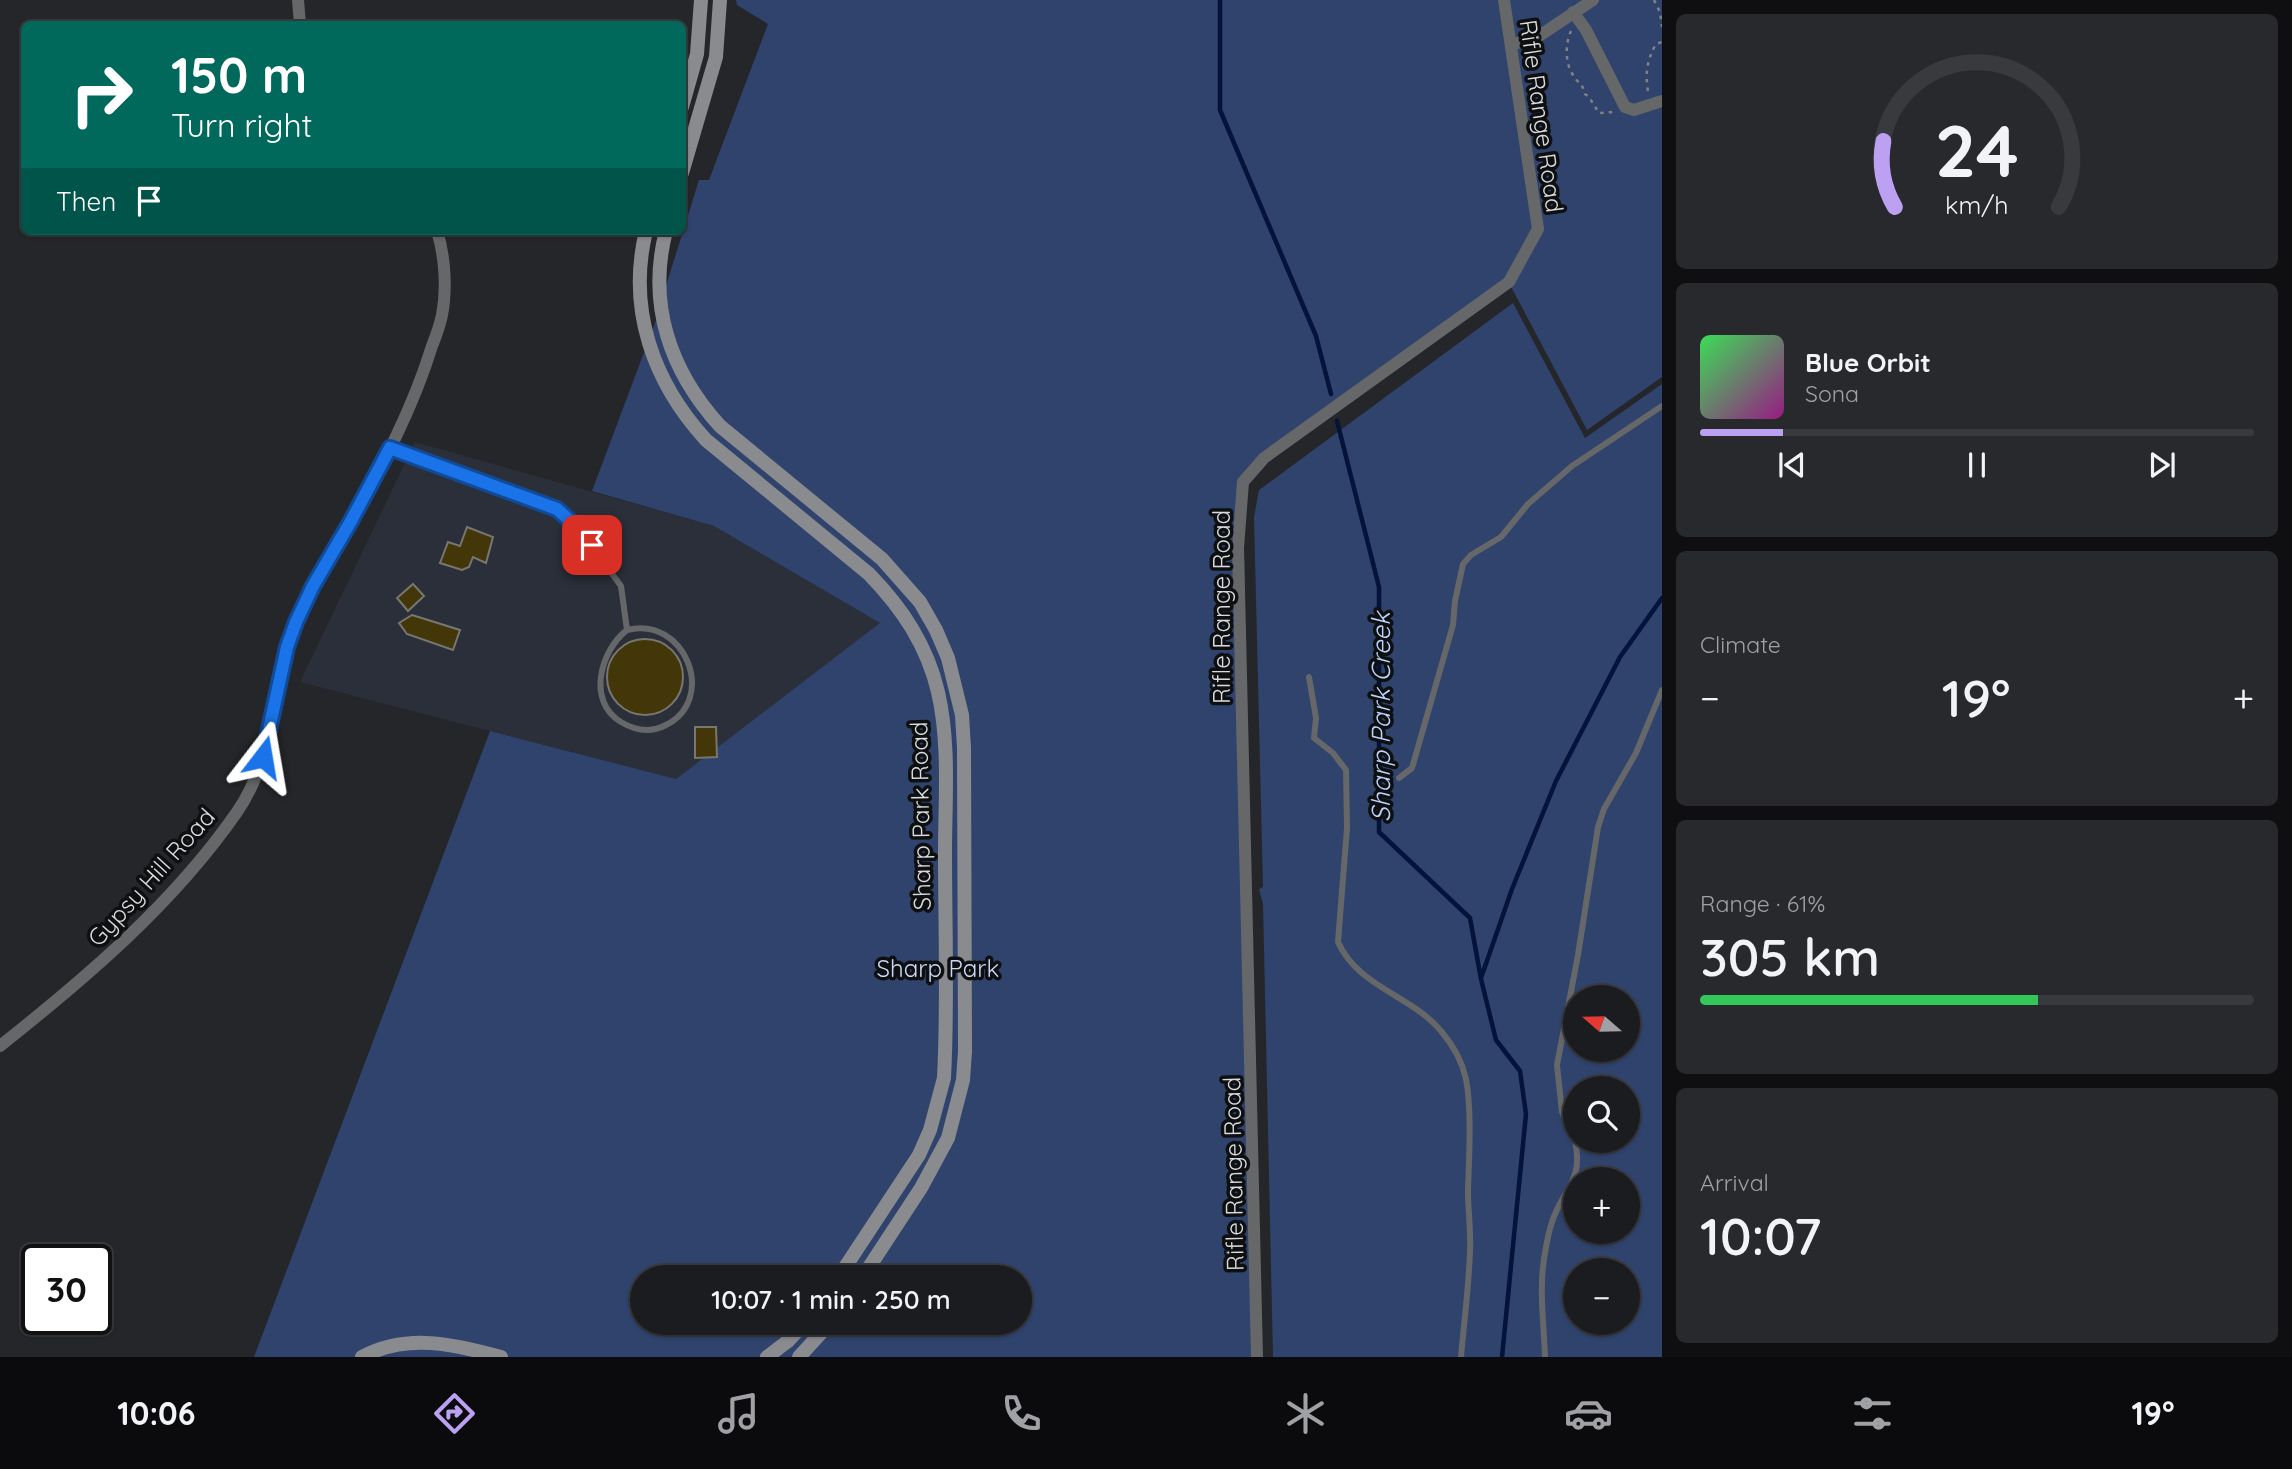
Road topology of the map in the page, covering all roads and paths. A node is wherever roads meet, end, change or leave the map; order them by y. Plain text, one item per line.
1 (298, 0) edge
2 (701, 0) edge
3 (720, 0) edge
4 (1504, 0) edge
5 (1593, 0) edge
6 (1654, 0) edge
7 (1573, 12) junction
8 (300, 21) edge
9 (1662, 27) edge
10 (1511, 45) junction
11 (686, 93) edge
12 (1662, 101) edge
13 (686, 159) edge
14 (438, 235) edge
15 (645, 235) edge
16 (665, 235) edge
17 (1662, 406) edge
18 (390, 448) junction
19 (627, 630) junction
20 (1309, 677) dead end
21 (1662, 690) edge
22 (1399, 778) dead end
23 (0, 1046) edge
24 (1563, 1114) edge
25 (1578, 1153) edge
26 (847, 1265) edge
27 (870, 1265) edge
28 (794, 1335) edge
29 (819, 1335) edge
30 (362, 1357) edge
31 (501, 1357) edge
32 (767, 1357) edge
33 (799, 1357) edge
34 (1257, 1357) edge
35 (1461, 1357) edge
36 (1545, 1357) edge

1 - 8 street
2 - 11 main road
3 - 13 main road
4 - 10 street, Rifle Range Road
5 - 7 street
6 - 9 path
7 - 10 street
7 - 12 street
10 - 34 street, Rifle Range Road
14 - 18 street, Gypsy Hill Road
15 - 26 main road, Sharp Park Road
16 - 27 main road, Sharp Park Road
17 - 22 lane
18 - 19 lane
18 - 23 street, Gypsy Hill Road
19 - 19 lane
20 - 35 lane
21 - 24 lane
25 - 36 lane
28 - 32 main road
29 - 33 main road
30 - 31 main road

